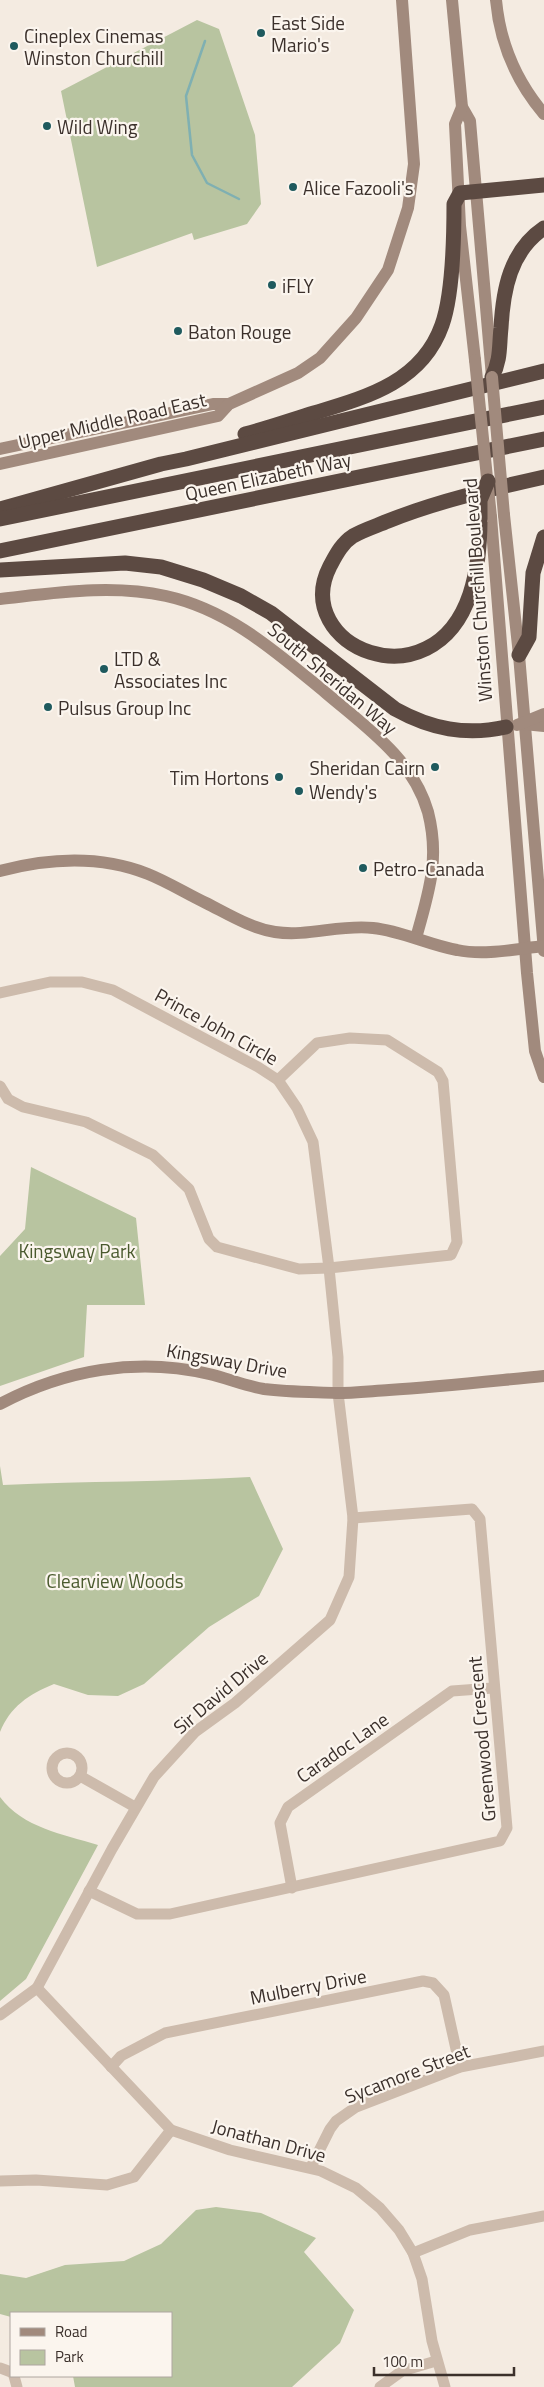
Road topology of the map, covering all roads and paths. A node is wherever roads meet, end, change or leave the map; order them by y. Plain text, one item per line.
1 (402, 0) edge
2 (452, 0) edge
3 (496, 0) edge
4 (462, 107) junction
5 (544, 114) edge
6 (544, 185) edge
7 (476, 192) junction
8 (460, 193) junction
9 (544, 228) edge
10 (495, 355) junction
11 (544, 371) edge
12 (492, 376) joint
13 (229, 404) junction
14 (544, 407) edge
15 (544, 439) edge
16 (0, 449) edge
17 (0, 464) edge
18 (162, 464) junction
19 (544, 477) edge
20 (488, 481) joint
21 (0, 509) edge
22 (486, 518) junction
23 (0, 519) edge
24 (544, 537) edge
25 (0, 551) edge
26 (0, 570) edge
27 (0, 599) edge
28 (519, 655) junction
29 (544, 714) edge
30 (524, 724) junction
31 (544, 726) edge
32 (506, 728) junction
33 (0, 871) edge
34 (416, 938) junction
35 (544, 946) edge
36 (525, 948) junction
37 (544, 951) edge
38 (0, 993) edge
39 (544, 1072) edge
40 (278, 1080) junction
41 (0, 1086) edge
42 (4, 1103) edge
43 (329, 1268) junction
44 (544, 1376) edge
45 (338, 1393) junction
46 (0, 1404) edge
47 (353, 1518) junction
48 (493, 1688) junction
49 (80, 1776) dead end
50 (136, 1807) junction
51 (292, 1888) junction
52 (89, 1891) junction
53 (37, 1988) junction
54 (0, 2014) edge
55 (544, 2051) edge
56 (111, 2067) junction
57 (460, 2067) junction
58 (171, 2130) junction
59 (311, 2167) junction
60 (0, 2181) edge
61 (544, 2216) edge
62 (413, 2253) junction
63 (436, 2361) junction
64 (380, 2387) edge
65 (445, 2387) edge

1 - 13 street, Upper Middle Road East
2 - 4 street, Winston Churchill Boulevard
3 - 5 street
4 - 7 street, Winston Churchill Boulevard
4 - 8 street, Winston Churchill Boulevard
6 - 7 highway
7 - 8 highway
7 - 10 street, Winston Churchill Boulevard
8 - 18 highway
8 - 20 street, Winston Churchill Boulevard, bridge
9 - 10 highway
10 - 12 highway
11 - 18 highway
12 - 28 street, Winston Churchill Boulevard, bridge
13 - 16 street, Upper Middle Road East
13 - 17 street, Upper Middle Road East
14 - 23 highway, Queen Elizabeth Way
15 - 25 highway, Queen Elizabeth Way
18 - 21 highway
19 - 22 highway
20 - 22 highway, bridge
22 - 32 street, Winston Churchill Boulevard
24 - 28 highway
26 - 32 highway
27 - 34 street, South Sheridan Way
28 - 30 street, Winston Churchill Boulevard
29 - 30 street
30 - 31 street
30 - 32 street
30 - 35 street, Winston Churchill Boulevard
32 - 36 street, Winston Churchill Boulevard
33 - 34 street
34 - 36 street
35 - 36 street
35 - 37 street, Winston Churchill Boulevard
36 - 39 street, Winston Churchill Boulevard
38 - 40 street, Prince John Circle
40 - 43 street, Prince John Circle
40 - 43 street
41 - 42 street
42 - 43 street
43 - 45 street, Prince John Circle
44 - 45 street, Kingsway Drive
45 - 46 street, Kingsway Drive
45 - 47 street, Sir David Drive
47 - 48 street, Greenwood Crescent
47 - 50 street, Sir David Drive
48 - 51 street, Caradoc Lane
48 - 51 street, Greenwood Crescent
49 - 50 street
50 - 52 street, Sir David Drive
51 - 52 street, Greenwood Crescent
52 - 53 street, Sir David Drive
53 - 54 street, Sir David Drive
53 - 56 street, Jonathan Drive
55 - 57 street, Sycamore Street
56 - 57 street, Mulberry Drive
56 - 58 street, Jonathan Drive
57 - 59 street, Sycamore Street
58 - 59 street, Jonathan Drive
58 - 60 street
59 - 62 street, Jonathan Drive
61 - 62 street
62 - 63 street, Jonathan Drive
63 - 64 street
63 - 65 street, Jonathan Drive

